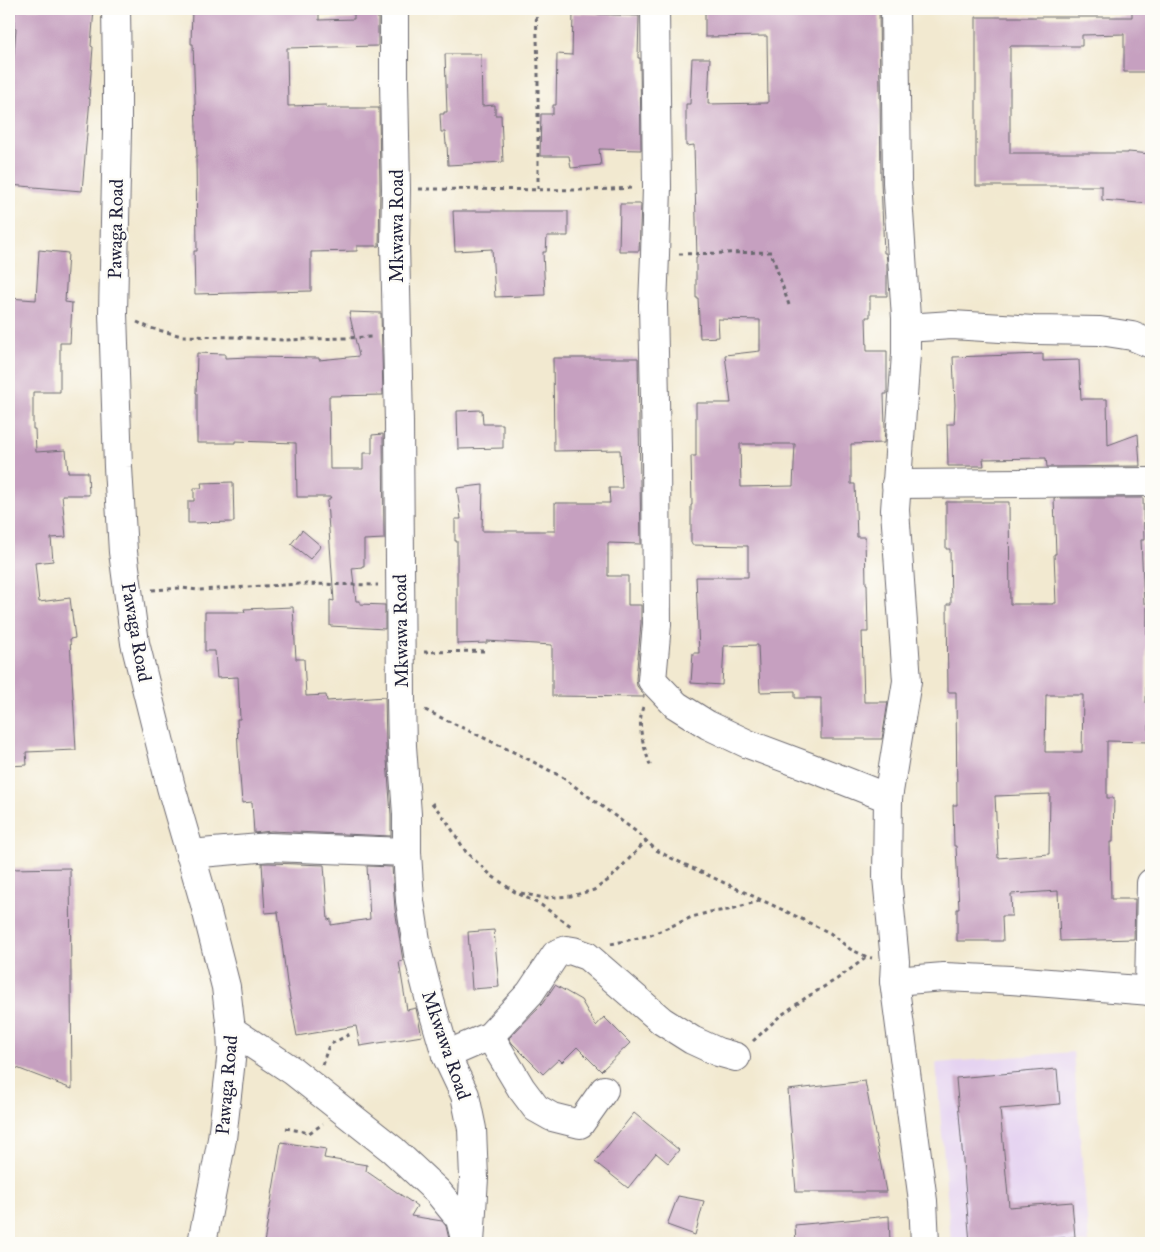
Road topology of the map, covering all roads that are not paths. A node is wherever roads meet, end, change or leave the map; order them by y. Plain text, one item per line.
1 (116, 9) edge
2 (394, 9) edge
3 (655, 9) edge
4 (895, 9) edge
5 (906, 328) junction
6 (1151, 344) edge
7 (1151, 482) edge
8 (896, 484) junction
9 (888, 798) junction
10 (407, 852) junction
11 (190, 854) junction
12 (1151, 882) edge
13 (894, 971) junction
14 (1150, 991) edge
15 (231, 1030) junction
16 (490, 1036) junction
17 (446, 1054) junction
18 (736, 1057) road end
19 (604, 1090) dead end
20 (202, 1243) edge
21 (471, 1243) edge
22 (925, 1243) edge

1 - 11 street, Pawaga Road
2 - 10 street, Mkwawa Road
3 - 9 street
4 - 5 street
5 - 6 street
5 - 8 street
7 - 8 street
8 - 9 street
9 - 13 street
10 - 11 street
10 - 17 street, Mkwawa Road
11 - 15 street, Pawaga Road
12 - 14 street
13 - 14 street
13 - 22 street
15 - 20 street, Pawaga Road
15 - 21 street
16 - 17 street
16 - 18 street
16 - 19 street
17 - 21 street, Mkwawa Road

